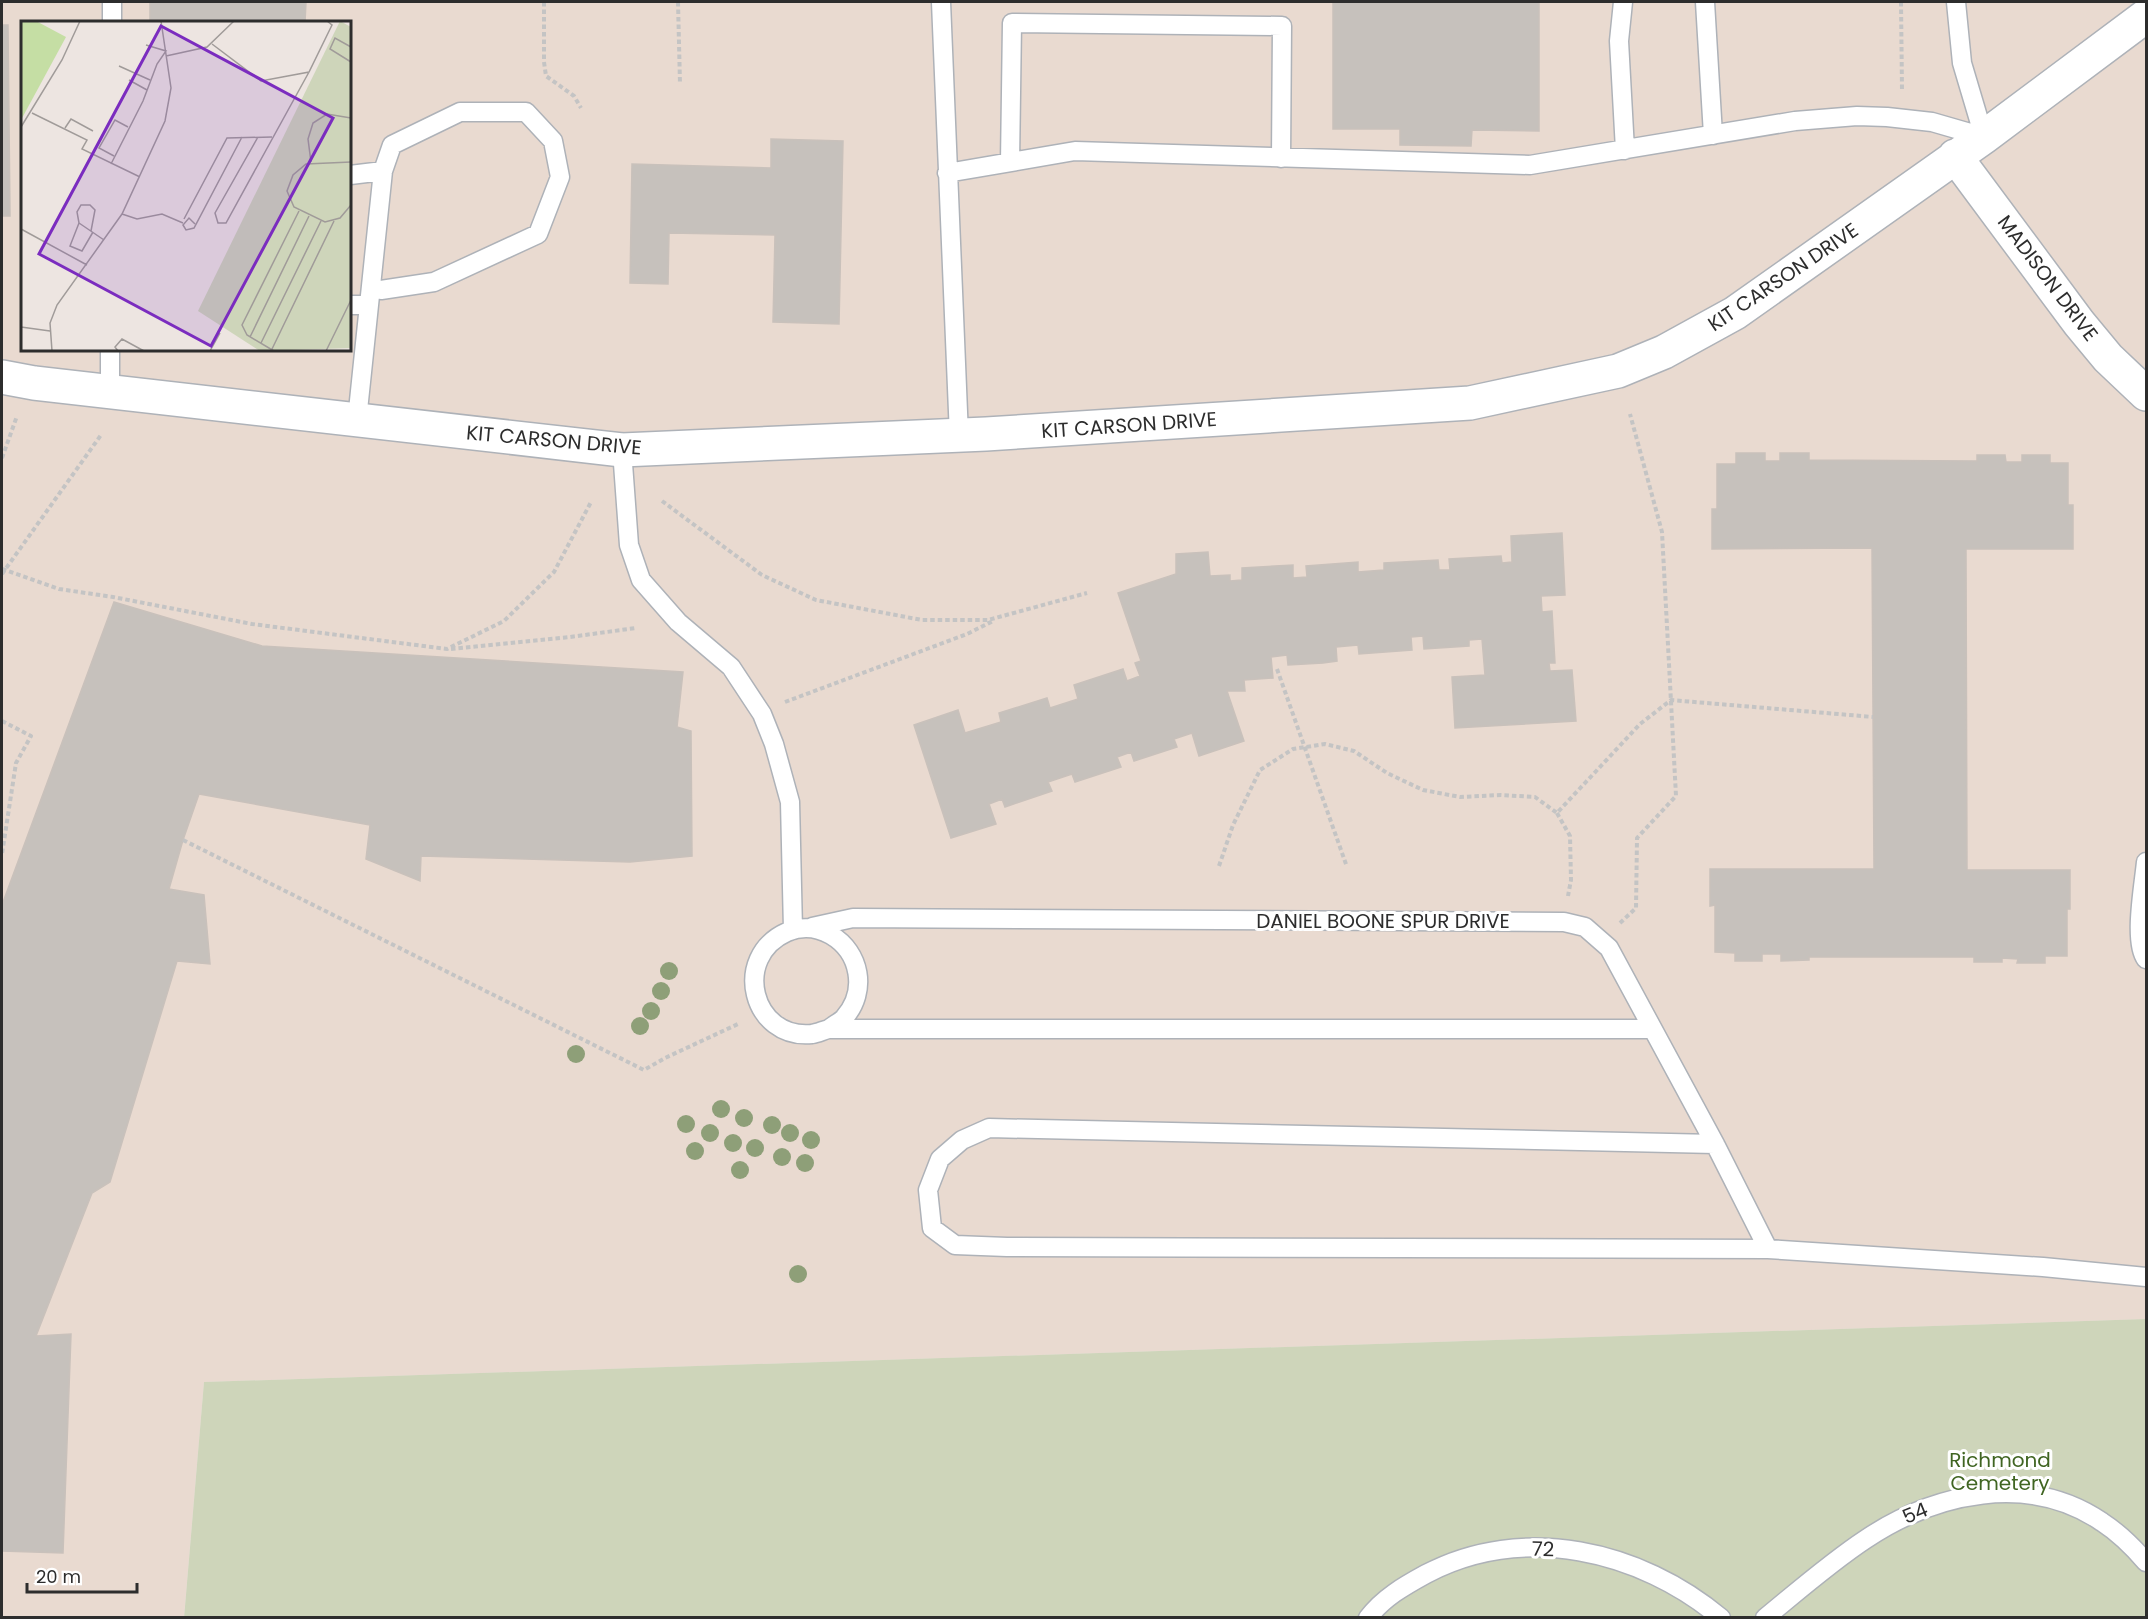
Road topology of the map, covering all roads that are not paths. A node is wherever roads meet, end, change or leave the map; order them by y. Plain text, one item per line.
1 (112, 2) edge
2 (941, 2) edge
3 (1623, 2) edge
4 (1705, 2) edge
5 (1956, 2) edge
6 (2146, 16) edge
7 (112, 21) edge
8 (1713, 135) junction
9 (1984, 136) junction
10 (1625, 150) junction
11 (1955, 156) junction
12 (1281, 158) junction
13 (1010, 162) junction
14 (383, 171) junction
15 (947, 173) junction
16 (351, 175) edge
17 (371, 286) junction
18 (351, 305) edge
19 (369, 305) junction
20 (110, 351) edge
21 (2, 377) edge
22 (110, 391) junction
23 (2146, 394) edge
24 (357, 420) junction
25 (958, 436) junction
26 (622, 450) junction
27 (2146, 862) edge
28 (801, 929) junction
29 (2146, 959) edge
30 (830, 1029) junction
31 (1652, 1029) junction
32 (1715, 1144) junction
33 (1768, 1249) junction
34 (2146, 1277) edge
35 (2146, 1562) edge
36 (1368, 1617) edge
37 (1721, 1617) edge
38 (1765, 1617) edge

1 - 7 lane
2 - 15 lane
3 - 10 lane
4 - 8 lane
5 - 9 lane
6 - 9 street, KIT CARSON DRIVE
8 - 9 lane
8 - 10 lane
9 - 11 street, KIT CARSON DRIVE
10 - 12 lane
11 - 23 street, MADISON DRIVE
11 - 25 street, KIT CARSON DRIVE
12 - 13 lane
12 - 13 lane
13 - 15 lane
14 - 16 lane
14 - 17 lane
14 - 17 lane
15 - 25 lane
17 - 19 lane
18 - 19 lane
19 - 24 lane
20 - 22 lane
21 - 22 street, KIT CARSON DRIVE
22 - 24 street, KIT CARSON DRIVE
24 - 26 street, KIT CARSON DRIVE
25 - 26 street, KIT CARSON DRIVE
26 - 28 lane
27 - 29 lane
28 - 30 lane
28 - 30 lane
28 - 31 lane, DANIEL BOONE SPUR DRIVE
30 - 31 lane
31 - 32 lane, DANIEL BOONE SPUR DRIVE
32 - 33 lane, DANIEL BOONE SPUR DRIVE
32 - 33 lane
33 - 34 lane
35 - 38 lane, 54
36 - 37 lane, 72

